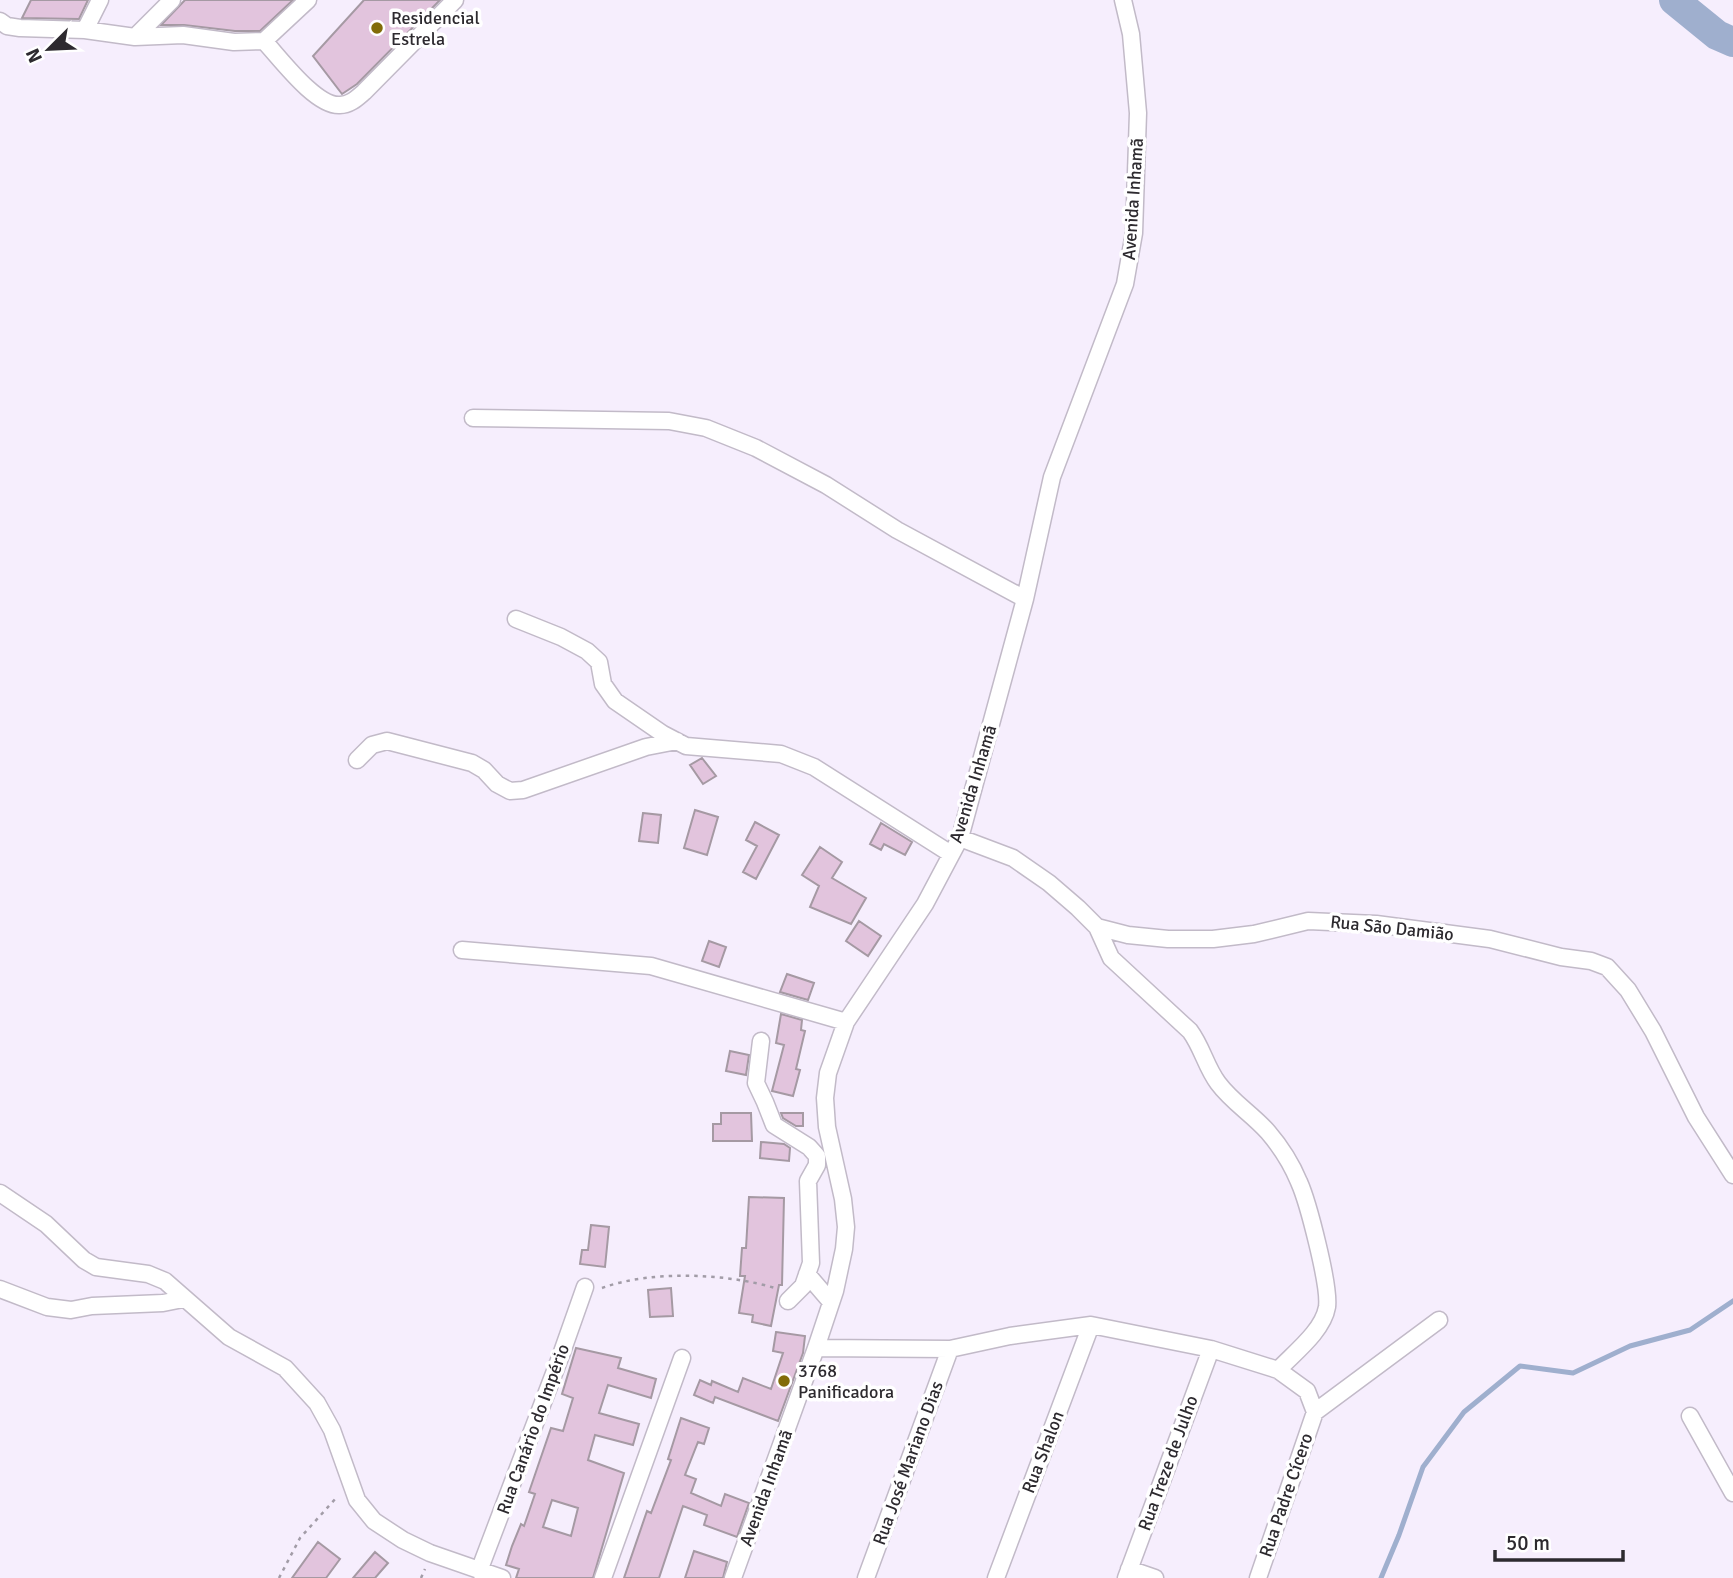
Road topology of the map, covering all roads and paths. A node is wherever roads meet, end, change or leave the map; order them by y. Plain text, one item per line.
1 (100, 0) edge
2 (172, 0) edge
3 (307, 0) edge
4 (455, 0) edge
5 (1123, 0) edge
6 (0, 21) edge
7 (85, 30) junction
8 (135, 37) junction
9 (264, 41) junction
10 (473, 418) dead end
11 (1025, 599) junction
12 (516, 619) dead end
13 (677, 741) junction
14 (357, 760) dead end
15 (960, 838) junction
16 (951, 854) junction
17 (1097, 927) junction
18 (462, 950) dead end
19 (846, 1022) junction
20 (761, 1041) dead end
21 (834, 1162) junction
22 (817, 1165) junction
23 (1733, 1175) edge
24 (0, 1193) edge
25 (807, 1274) junction
26 (0, 1289) edge
27 (583, 1291) joint
28 (791, 1298) joint
29 (183, 1299) junction
30 (831, 1302) junction
31 (1439, 1320) dead end
32 (1091, 1325) junction
33 (816, 1348) junction
34 (950, 1349) junction
35 (1211, 1349) junction
36 (682, 1358) dead end
37 (1278, 1370) junction
38 (1315, 1412) junction
39 (1690, 1416) dead end
40 (351, 1487) junction
41 (1733, 1493) edge
42 (479, 1571) junction
43 (1128, 1574) edge
44 (279, 1578) edge
45 (502, 1578) edge
46 (603, 1578) edge
47 (733, 1578) edge
48 (866, 1578) edge
49 (996, 1578) edge
50 (1156, 1578) edge
51 (1258, 1578) edge

1 - 7 street
2 - 8 street
3 - 9 street
4 - 9 street
5 - 11 street, Avenida Inhamã
6 - 7 street
7 - 8 street
8 - 9 street
10 - 11 street
11 - 15 street, Avenida Inhamã
12 - 13 street
13 - 14 street
13 - 16 street
15 - 16 street, Avenida Inhamã
15 - 17 street
16 - 19 street, Avenida Inhamã
17 - 23 street, Rua São Damião
17 - 37 street
18 - 19 street
19 - 21 street, Avenida Inhamã
20 - 22 street
21 - 22 street
21 - 30 street, Avenida Inhamã
22 - 25 street
24 - 29 street
25 - 28 street
25 - 30 street
26 - 29 street
27 - 28 path
27 - 42 street, Rua Canário do Império
29 - 40 street
30 - 33 street, Avenida Inhamã
31 - 38 street
32 - 34 street
32 - 35 street
32 - 49 street, Rua Shalon
33 - 34 street
33 - 47 street, Avenida Inhamã
34 - 48 street, Rua José Mariano Dias
35 - 37 street
35 - 43 street, Rua Treze de Julho
36 - 46 street
37 - 38 street
38 - 51 street, Rua Padre Cícero
39 - 41 street
40 - 42 street
40 - 44 path
42 - 45 street
43 - 50 street

